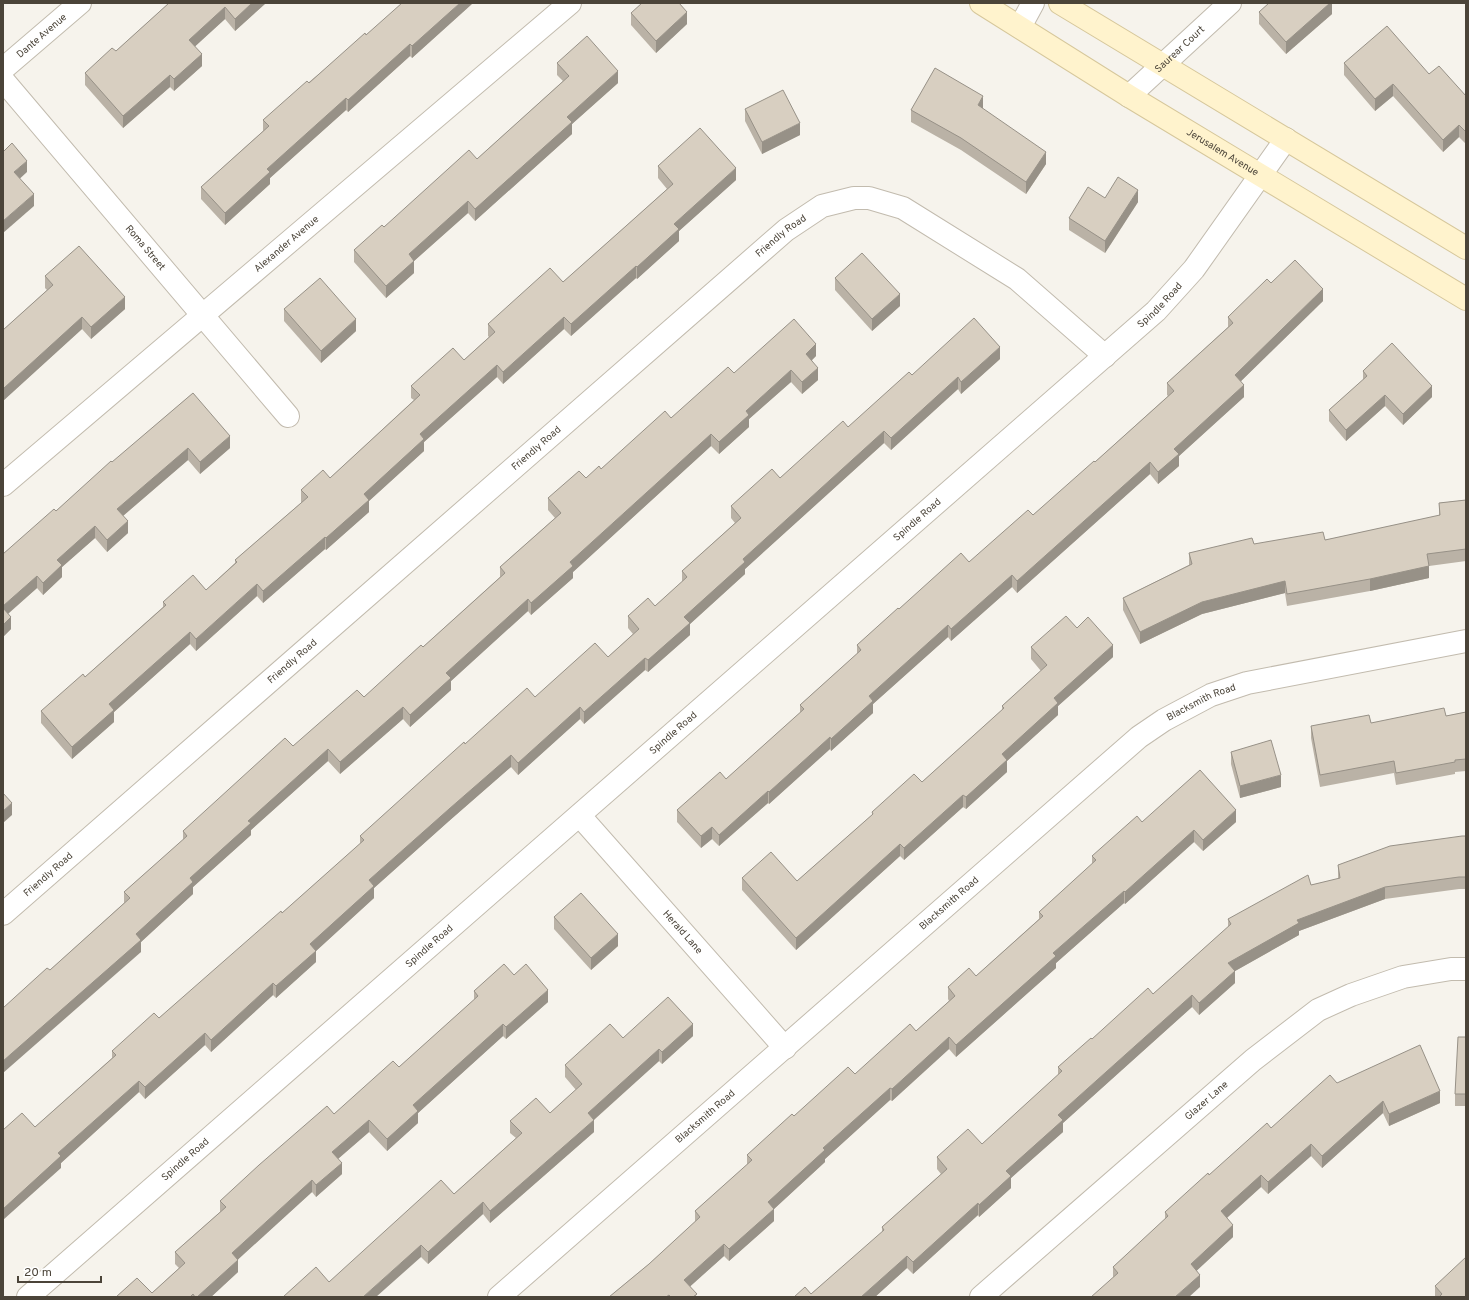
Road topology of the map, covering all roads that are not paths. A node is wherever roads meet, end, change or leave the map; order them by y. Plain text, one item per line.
1 (80, 3) edge
2 (570, 3) edge
3 (981, 3) edge
4 (1034, 3) edge
5 (1060, 3) edge
6 (1230, 3) edge
7 (1020, 27) junction
8 (1163, 64) junction
9 (3, 69) edge
10 (3, 80) edge
11 (1129, 96) junction
12 (1286, 139) junction
13 (1260, 175) junction
14 (1466, 248) edge
15 (1466, 299) edge
16 (203, 316) junction
17 (1105, 356) junction
18 (288, 416) dead end
19 (3, 485) edge
20 (1466, 641) edge
21 (580, 816) junction
22 (3, 914) edge
23 (1466, 970) edge
24 (785, 1048) junction
25 (28, 1297) edge
26 (499, 1297) edge
27 (981, 1297) edge

1 - 9 street, Dante Avenue
2 - 16 street, Alexander Avenue
3 - 7 main road, Jerusalem Avenue
4 - 7 street
5 - 8 main road
6 - 8 street, Saurear Court
7 - 11 main road, Jerusalem Avenue
8 - 11 street, Saurear Court
8 - 12 main road
10 - 16 street, Roma Street
11 - 13 main road, Jerusalem Avenue
12 - 13 street, Spindle Road
12 - 14 main road
13 - 15 main road, Jerusalem Avenue
13 - 17 street, Spindle Road
16 - 18 street, Roma Street
16 - 19 street, Alexander Avenue
17 - 21 street, Spindle Road
17 - 22 street, Friendly Road
20 - 24 street, Blacksmith Road
21 - 24 street, Herald Lane
21 - 25 street, Spindle Road
23 - 27 street, Glazer Lane
24 - 26 street, Blacksmith Road

